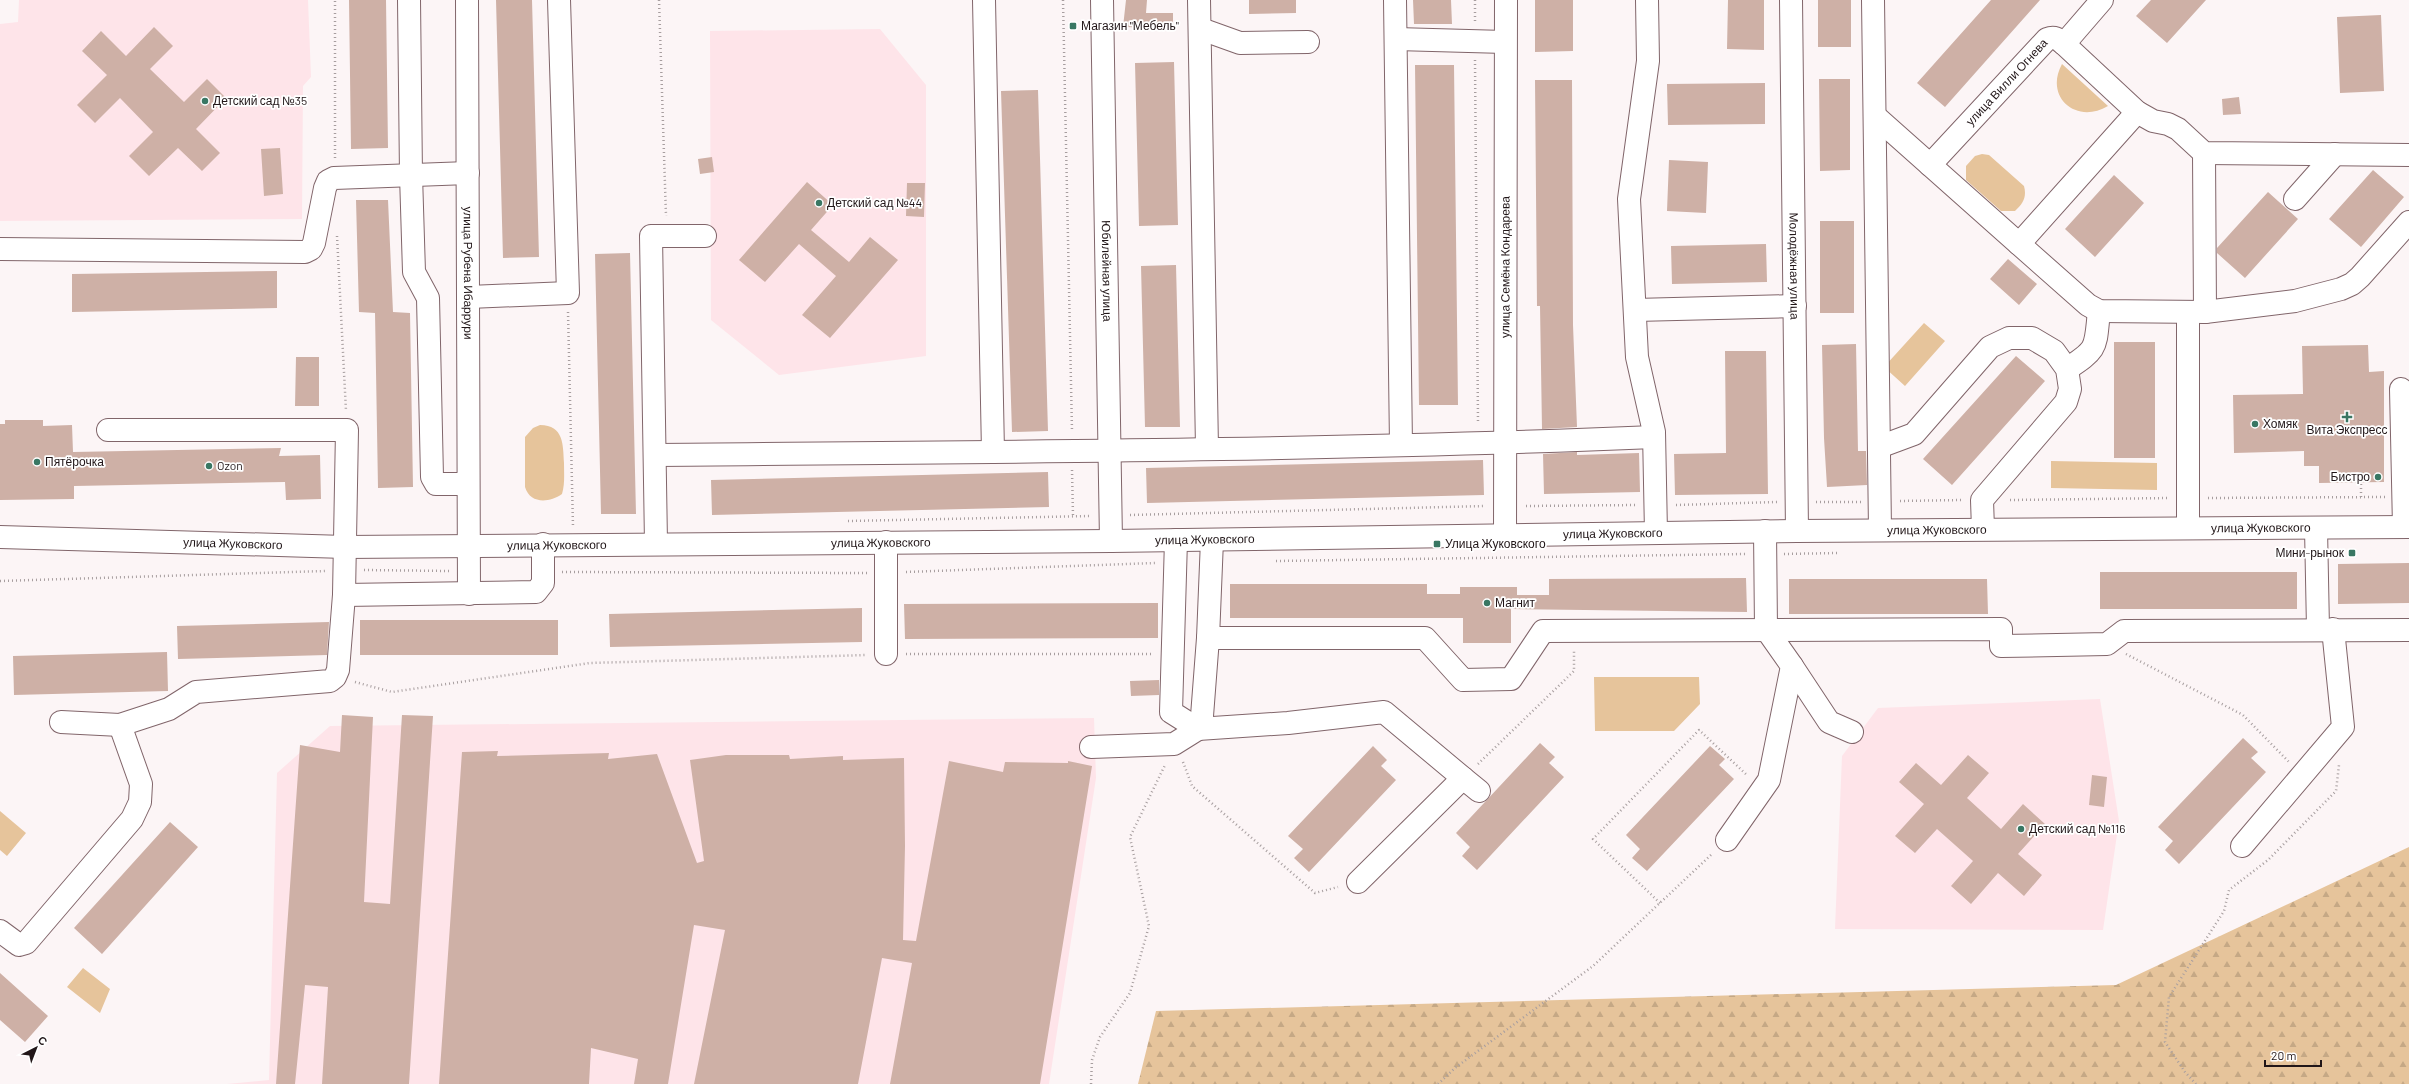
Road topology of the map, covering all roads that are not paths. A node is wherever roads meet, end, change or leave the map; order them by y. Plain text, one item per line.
1 (409, 0) edge
2 (467, 0) edge
3 (560, 0) edge
4 (984, 0) edge
5 (1102, 0) edge
6 (1199, 0) edge
7 (1395, 0) edge
8 (1506, 0) edge
9 (1647, 0) edge
10 (1791, 0) edge
11 (1873, 0) edge
12 (2102, 0) edge
13 (1201, 29) junction
14 (1396, 39) junction
15 (1308, 42) dead end
16 (1505, 42) junction
17 (2064, 44) junction
18 (2137, 112) junction
19 (1874, 116) junction
20 (2204, 153) junction
21 (2335, 154) junction
22 (2409, 155) edge
23 (1930, 165) junction
24 (468, 173) junction
25 (411, 175) junction
26 (2295, 199) dead end
27 (2409, 222) edge
28 (705, 236) dead end
29 (2019, 244) junction
30 (0, 249) edge
31 (469, 297) junction
32 (1795, 306) junction
33 (1635, 310) junction
34 (2099, 311) junction
35 (2197, 313) junction
36 (2066, 369) junction
37 (2401, 389) dead end
38 (108, 430) dead end
39 (1654, 437) junction
40 (1504, 443) junction
41 (1401, 445) junction
42 (1879, 447) junction
43 (1206, 448) junction
44 (993, 452) junction
45 (1109, 452) junction
46 (655, 455) junction
47 (468, 481) junction
48 (2407, 527) edge
49 (2188, 528) junction
50 (2316, 528) junction
51 (1982, 529) junction
52 (1880, 530) junction
53 (1765, 531) junction
54 (1797, 531) junction
55 (1656, 533) junction
56 (1505, 535) junction
57 (0, 537) edge
58 (1176, 540) junction
59 (1212, 540) junction
60 (1111, 541) junction
61 (886, 542) junction
62 (656, 543) junction
63 (543, 544) junction
64 (470, 545) junction
65 (345, 546) junction
66 (469, 594) junction
67 (344, 595) junction
68 (1766, 629) junction
69 (2325, 629) junction
70 (2409, 630) edge
71 (1208, 638) junction
72 (886, 654) road end
73 (1792, 666) junction
74 (61, 722) dead end
75 (120, 725) junction
76 (1198, 729) junction
77 (1852, 732) dead end
78 (1091, 747) dead end
79 (1727, 840) road end
80 (2242, 846) dead end
81 (1358, 882) road end
82 (0, 931) edge

1 - 25 street
2 - 24 street, улица Рубена Ибаррури
3 - 31 street
4 - 44 street
5 - 45 street, Юбилейная улица
6 - 13 street
7 - 14 street
8 - 16 street, улица Семёна Кондарева
9 - 33 street
10 - 32 street, Молодёжная улица
11 - 19 street
12 - 17 street, улица Вилли Огнева
13 - 15 street
13 - 43 street
14 - 16 street
14 - 41 street
16 - 40 street, улица Семёна Кондарева
17 - 18 street
17 - 23 street, улица Вилли Огнева
18 - 20 street
18 - 29 street
19 - 23 street
19 - 42 street
20 - 21 street
20 - 35 street
21 - 22 street
21 - 26 street
23 - 29 street
24 - 25 street
24 - 31 street, улица Рубена Ибаррури
25 - 30 street
25 - 47 street
27 - 35 street
28 - 46 street
29 - 34 street
31 - 47 street, улица Рубена Ибаррури
32 - 33 street
32 - 54 street, Молодёжная улица
33 - 39 street
34 - 35 street
34 - 36 street
35 - 49 street
36 - 42 street
36 - 51 street
37 - 48 street
38 - 65 street
39 - 40 street
39 - 55 street
40 - 41 street
40 - 56 street, улица Семёна Кондарева
41 - 43 street
42 - 52 street
43 - 45 street
44 - 45 street
44 - 46 street
45 - 60 street, Юбилейная улица
46 - 62 street
47 - 64 street, улица Рубена Ибаррури
48 - 50 street, улица Жуковского
49 - 50 street, улица Жуковского
49 - 51 street, улица Жуковского
50 - 69 street
51 - 52 street, улица Жуковского
52 - 54 street, улица Жуковского
53 - 54 street, улица Жуковского
53 - 55 street, улица Жуковского
53 - 68 street
55 - 56 street, улица Жуковского
56 - 59 street, улица Жуковского
57 - 65 street, улица Жуковского
58 - 59 street, улица Жуковского
58 - 60 street, улица Жуковского
58 - 76 street
59 - 71 street
60 - 61 street, улица Жуковского
61 - 62 street, улица Жуковского
61 - 72 street
62 - 63 street, улица Жуковского
63 - 64 street, улица Жуковского
63 - 66 street
64 - 65 street, улица Жуковского
64 - 66 street, улица Рубена Ибаррури
65 - 67 street
66 - 67 street
67 - 75 street
68 - 69 street
68 - 71 street
68 - 73 street
69 - 70 street
69 - 80 street
71 - 76 street
73 - 77 street
73 - 79 street
74 - 75 street
75 - 82 street
76 - 78 street
76 - 81 street

